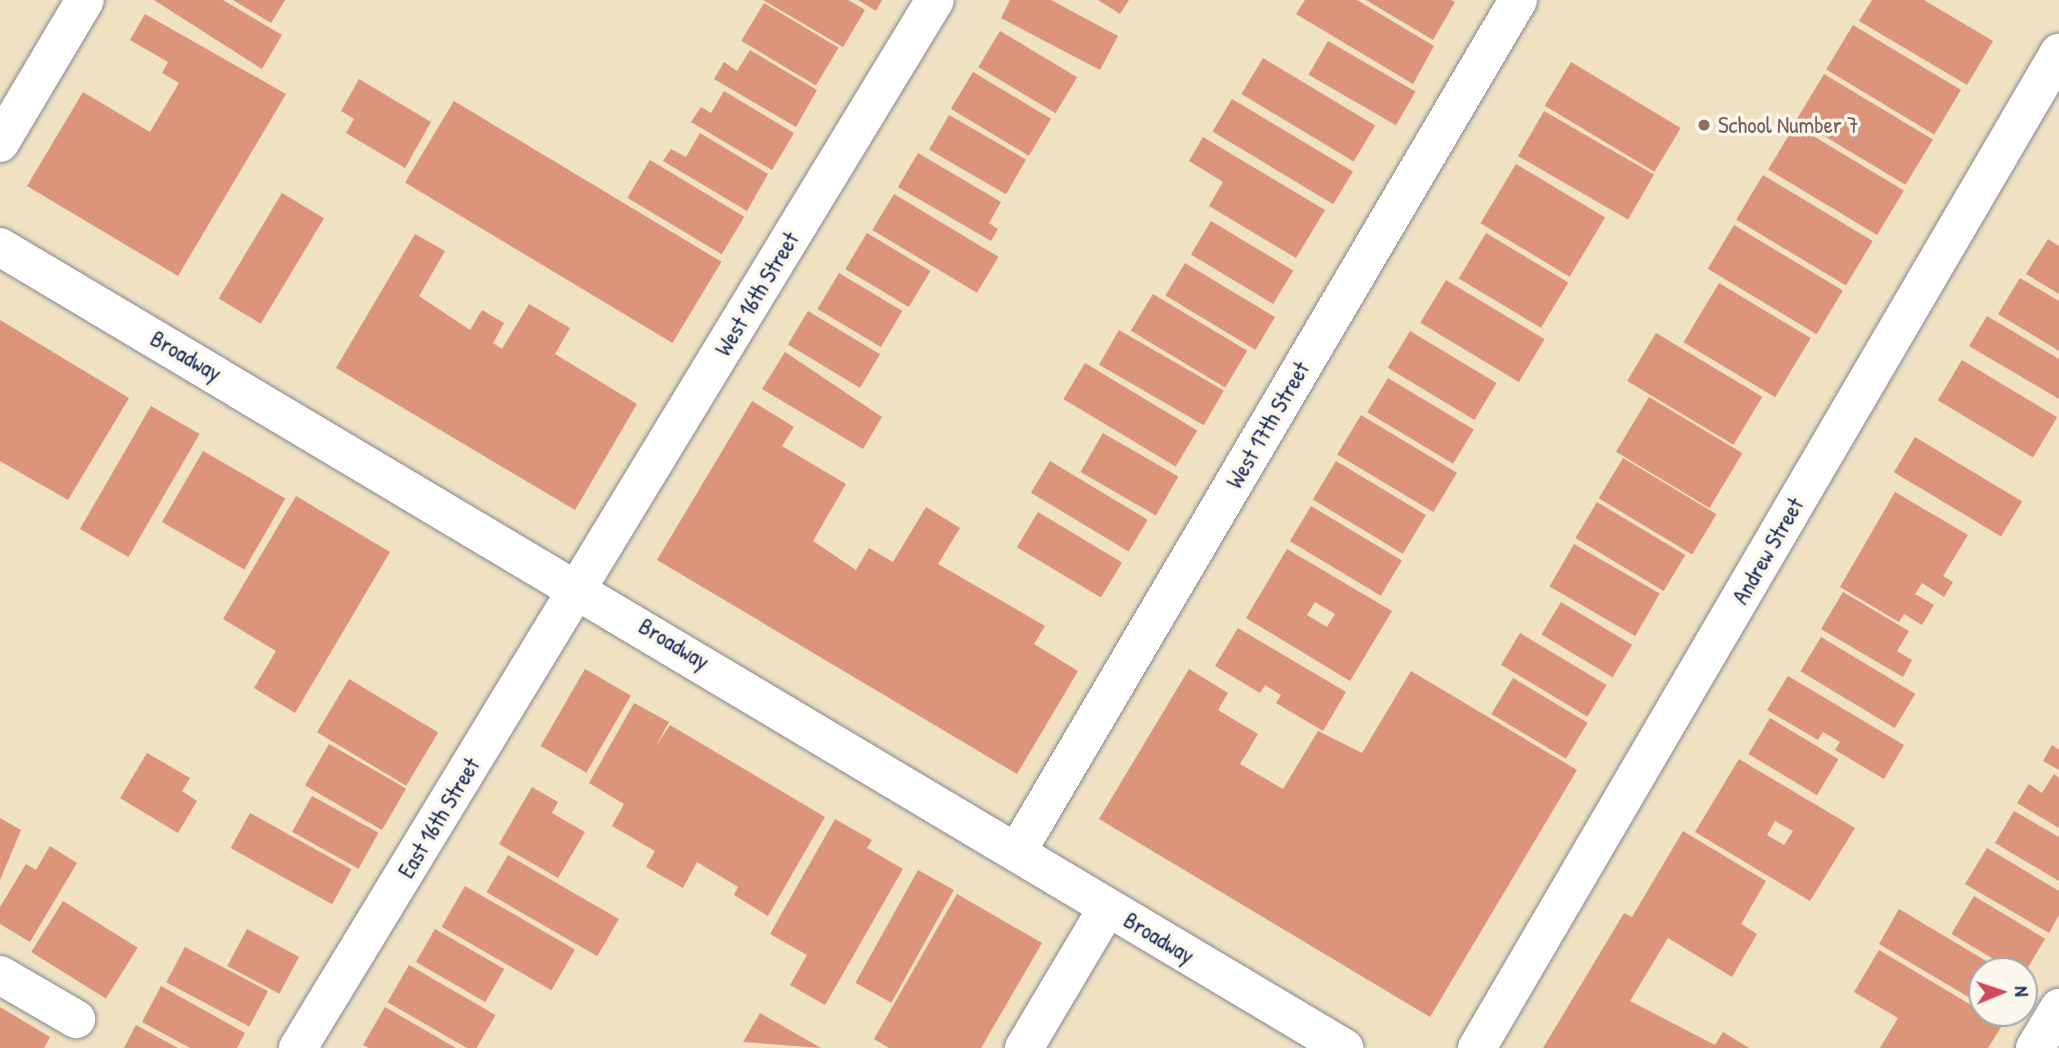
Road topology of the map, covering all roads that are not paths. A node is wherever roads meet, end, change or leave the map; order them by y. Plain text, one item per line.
1 (85, 0) edge
2 (935, 0) edge
3 (1518, 0) edge
4 (2059, 53) edge
5 (0, 143) edge
6 (0, 247) edge
7 (579, 587) junction
8 (1018, 850) junction
9 (1107, 908) junction
10 (0, 975) edge
11 (2059, 1008) edge
12 (76, 1019) dead end
13 (305, 1046) edge
14 (1024, 1048) edge
15 (1344, 1048) edge
16 (1477, 1048) edge
17 (2035, 1048) edge

1 - 5 street
2 - 7 street, West 16th Street
3 - 8 street, West 17th Street
4 - 16 street, Andrew Street
6 - 7 street, Broadway
7 - 8 street, Broadway
7 - 13 street, East 16th Street
8 - 9 street, Broadway
9 - 14 street
9 - 15 street, Broadway
10 - 12 street
11 - 17 street

